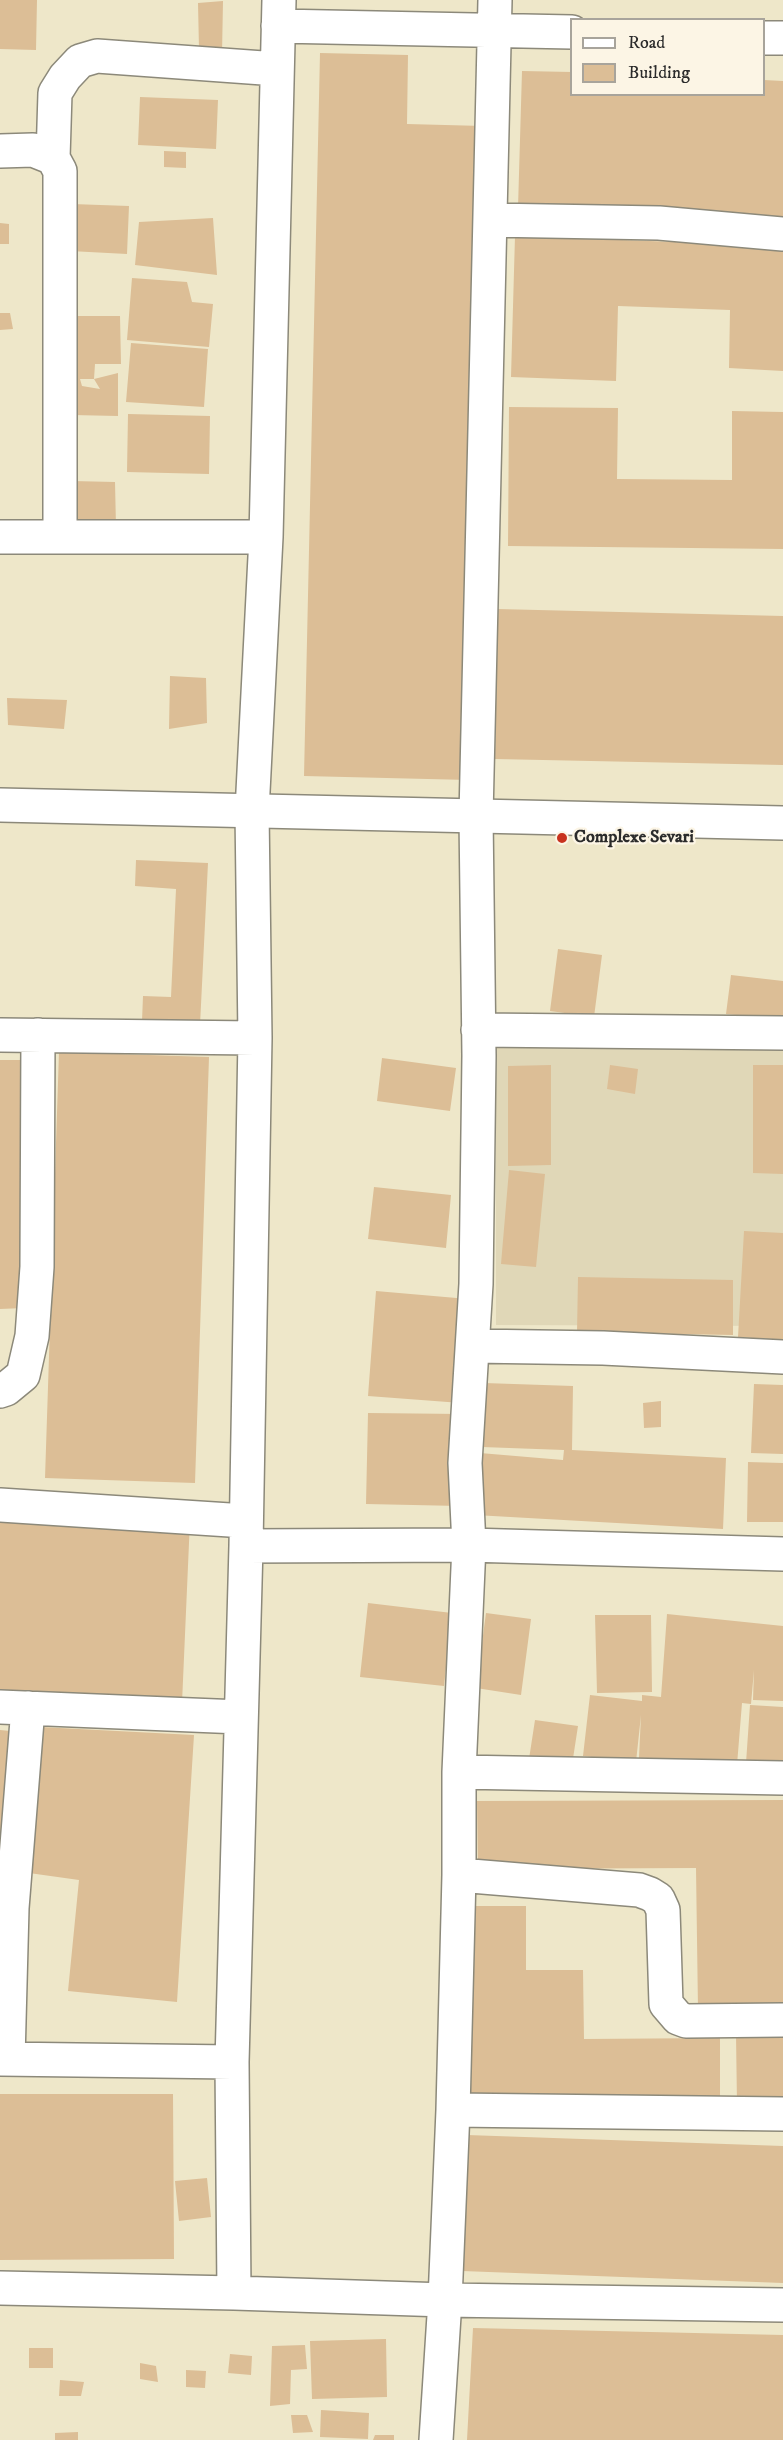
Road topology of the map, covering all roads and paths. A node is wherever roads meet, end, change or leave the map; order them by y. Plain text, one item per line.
1 (278, 13) edge
2 (494, 15) edge
3 (570, 32) edge
4 (765, 38) edge
5 (783, 38) edge
6 (277, 69) junction
7 (0, 152) edge
8 (53, 158) junction
9 (490, 220) junction
10 (783, 234) edge
11 (0, 537) edge
12 (60, 537) junction
13 (266, 537) junction
14 (0, 805) edge
15 (252, 811) junction
16 (476, 816) junction
17 (783, 823) edge
18 (478, 1029) junction
19 (783, 1033) edge
20 (0, 1035) edge
21 (38, 1035) junction
22 (255, 1038) junction
23 (473, 1346) junction
24 (783, 1357) edge
25 (0, 1391) edge
26 (0, 1505) edge
27 (245, 1534) junction
28 (469, 1545) junction
29 (783, 1554) edge
30 (14, 1708) edge
31 (240, 1717) junction
32 (459, 1772) junction
33 (783, 1778) edge
34 (459, 1875) junction
35 (783, 2020) edge
36 (4, 2059) edge
37 (232, 2062) junction
38 (453, 2110) junction
39 (783, 2114) edge
40 (0, 2288) edge
41 (234, 2292) junction
42 (445, 2300) junction
43 (783, 2305) edge
44 (436, 2440) edge

1 - 2 street
1 - 6 street
2 - 3 street
2 - 9 street
4 - 5 street
6 - 8 street
6 - 13 street
7 - 8 street
8 - 12 street
9 - 10 street
9 - 16 street
11 - 12 street
12 - 13 street
13 - 15 street
14 - 15 street
15 - 16 street
15 - 22 street
16 - 17 street
16 - 18 street
18 - 19 street
18 - 23 street
20 - 21 street
21 - 22 street
21 - 25 street
22 - 27 street
23 - 24 street
23 - 28 street
26 - 27 street
27 - 28 street
27 - 31 street
28 - 29 street
28 - 32 street
30 - 31 street
30 - 36 street
31 - 37 street
32 - 33 street
32 - 34 street
34 - 35 street
34 - 38 street
36 - 37 street
37 - 41 street
38 - 39 street
38 - 42 street
40 - 41 street
41 - 42 street
42 - 43 street
42 - 44 street

